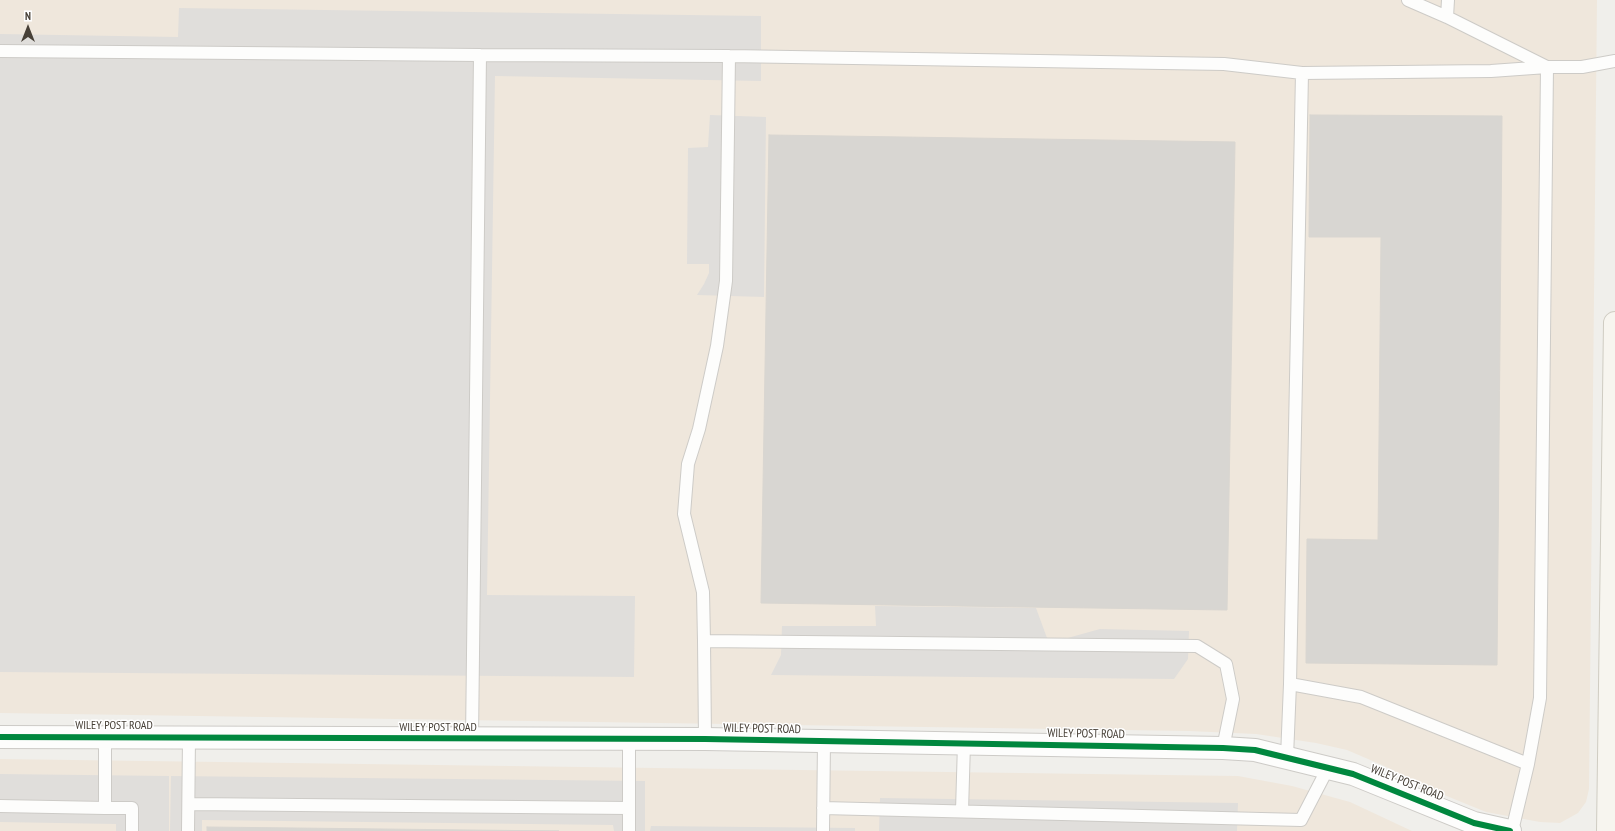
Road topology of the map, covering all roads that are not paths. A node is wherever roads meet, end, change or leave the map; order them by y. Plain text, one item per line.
1 (1408, 0) edge
2 (1448, 0) edge
3 (1447, 17) junction
4 (0, 51) edge
5 (480, 55) junction
6 (729, 56) junction
7 (1615, 61) edge
8 (1547, 67) junction
9 (1302, 73) junction
10 (1615, 324) edge
11 (704, 641) junction
12 (1290, 684) junction
13 (0, 737) edge
14 (105, 738) junction
15 (189, 738) junction
16 (472, 739) junction
17 (705, 739) junction
18 (629, 740) junction
19 (824, 741) junction
20 (964, 743) junction
21 (1223, 748) junction
22 (1287, 757) junction
23 (1528, 764) junction
24 (1328, 768) junction
25 (188, 804) junction
26 (0, 806) edge
27 (105, 808) junction
28 (629, 808) junction
29 (823, 808) junction
30 (962, 811) junction
31 (132, 831) edge
32 (188, 831) edge
33 (628, 831) edge
34 (823, 831) edge
35 (1511, 831) edge
36 (1608, 831) edge

1 - 3 lane
2 - 3 lane
3 - 8 lane
4 - 5 lane
5 - 6 lane
5 - 16 lane
6 - 9 lane
6 - 11 lane
7 - 8 lane
8 - 9 lane
8 - 23 lane
9 - 12 lane
10 - 36 main road
11 - 17 lane
11 - 21 lane
12 - 22 lane
12 - 23 lane
13 - 14 street, WILEY POST ROAD
14 - 15 street, WILEY POST ROAD
14 - 27 lane
15 - 16 street, WILEY POST ROAD
15 - 25 lane
16 - 18 street, WILEY POST ROAD
17 - 18 street, WILEY POST ROAD
17 - 19 street, WILEY POST ROAD
18 - 28 lane
19 - 20 street, WILEY POST ROAD
19 - 29 lane
20 - 21 street, WILEY POST ROAD
20 - 30 lane
21 - 22 street, WILEY POST ROAD
22 - 24 street, WILEY POST ROAD
23 - 35 lane
24 - 30 lane
24 - 35 street, WILEY POST ROAD
25 - 28 lane
25 - 32 lane
26 - 27 lane
27 - 31 lane
28 - 33 lane
29 - 30 lane
29 - 34 lane

